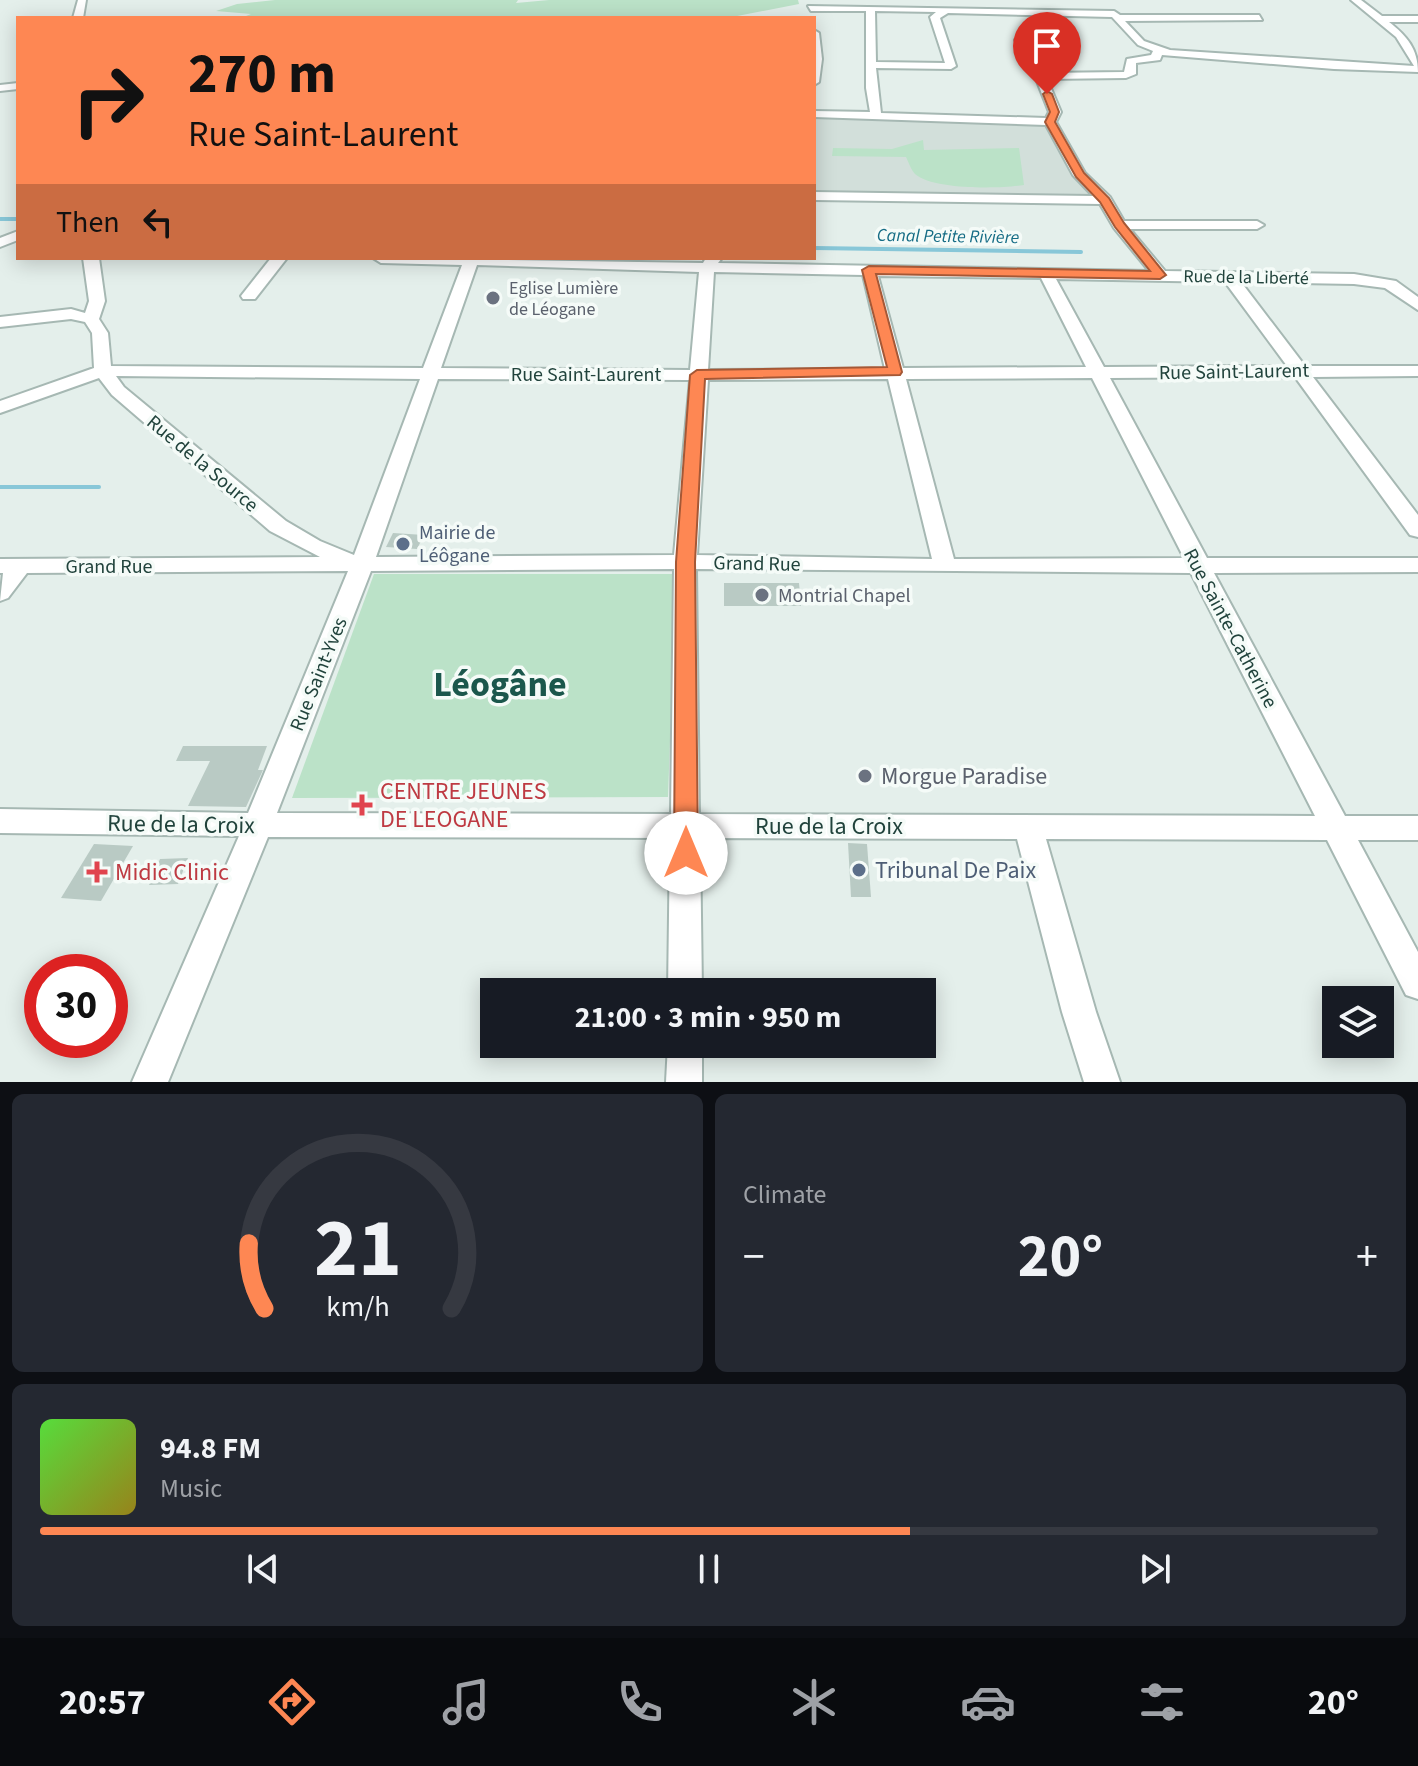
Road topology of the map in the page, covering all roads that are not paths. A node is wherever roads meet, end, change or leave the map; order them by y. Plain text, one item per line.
1 (1100, 0) edge
2 (1355, 0) edge
3 (980, 5) edge
4 (870, 8) junction
5 (811, 9) edge
6 (946, 10) junction
7 (1117, 16) junction
8 (1259, 18) dead end
9 (1378, 19) junction
10 (1418, 19) edge
11 (1400, 35) junction
12 (1418, 35) edge
13 (1018, 42) dead end
14 (1166, 52) junction
15 (1417, 63) edge
16 (870, 65) junction
17 (1040, 76) junction
18 (816, 114) edge
19 (876, 115) junction
20 (1050, 122) junction
21 (816, 196) edge
22 (1105, 200) junction
23 (1119, 225) junction
24 (1257, 225) dead end
25 (91, 260) edge
26 (277, 260) edge
27 (441, 260) edge
28 (471, 261) junction
29 (711, 263) edge
30 (869, 270) junction
31 (1045, 272) junction
32 (1160, 275) junction
33 (1229, 276) junction
34 (249, 296) dead end
35 (1418, 305) edge
36 (91, 319) junction
37 (0, 322) edge
38 (1299, 370) junction
39 (103, 371) junction
40 (1418, 371) edge
41 (895, 372) junction
42 (428, 373) junction
43 (1096, 373) junction
44 (697, 375) junction
45 (0, 407) edge
46 (1418, 530) edge
47 (685, 562) junction
48 (362, 564) junction
49 (1197, 564) junction
50 (1418, 565) edge
51 (10, 566) edge
52 (945, 566) junction
53 (0, 593) edge
54 (0, 821) edge
55 (258, 825) junction
56 (686, 825) junction
57 (1028, 827) junction
58 (1336, 828) junction
59 (1418, 828) edge
60 (685, 978) edge
61 (1418, 984) edge
62 (685, 1058) edge
63 (150, 1082) edge
64 (684, 1082) edge
65 (1102, 1082) edge

1 - 7 street
2 - 9 street
3 - 6 street
3 - 7 street
4 - 5 street
4 - 6 street
4 - 16 street
6 - 16 street
7 - 8 street
7 - 14 street
9 - 10 street
9 - 11 street
11 - 12 street
11 - 15 street
13 - 17 street
14 - 15 street
14 - 17 street
16 - 19 street
17 - 20 street
18 - 19 street
19 - 20 street
20 - 22 street
21 - 22 street
22 - 23 street
23 - 24 street
23 - 32 street
25 - 36 street
26 - 34 street
27 - 28 street, Rue de la Liberté
28 - 29 street, Rue de la Liberté
28 - 42 street, Rue Saint-Yves
29 - 30 street, Rue de la Liberté
29 - 44 street
30 - 31 street, Rue de la Liberté
30 - 41 street
31 - 32 street, Rue de la Liberté
31 - 43 street, Rue Sainte-Catherine
32 - 33 street, Rue de la Liberté
33 - 35 street, Rue de la Liberté
33 - 38 street
36 - 37 street
36 - 39 street
38 - 40 street, Rue Saint-Laurent
38 - 43 street, Rue Saint-Laurent
38 - 46 street
39 - 42 street, Rue Saint-Laurent
39 - 45 street, Rue Saint-Laurent
39 - 48 street, Rue de la Source
41 - 43 street, Rue Saint-Laurent
41 - 44 street, Rue Saint-Laurent
41 - 52 street
42 - 44 street, Rue Saint-Laurent
42 - 48 street, Rue Saint-Yves
43 - 49 street, Rue Sainte-Catherine
44 - 47 street
47 - 48 street, Grand Rue
47 - 52 street, Grand Rue
47 - 56 street
48 - 51 street, Grand Rue
48 - 55 street, Rue Saint-Yves
49 - 50 street, Grand Rue
49 - 52 street, Grand Rue
49 - 58 street, Rue Sainte-Catherine
51 - 53 street
54 - 55 street, Rue de la Croix
55 - 56 street, Rue de la Croix
55 - 63 street, Rue Saint-Yves
56 - 57 street, Rue de la Croix
56 - 60 street
57 - 58 street, Rue de la Croix
57 - 65 street
58 - 59 street, Rue de la Croix
58 - 61 street, Rue Sainte-Catherine
62 - 64 street

